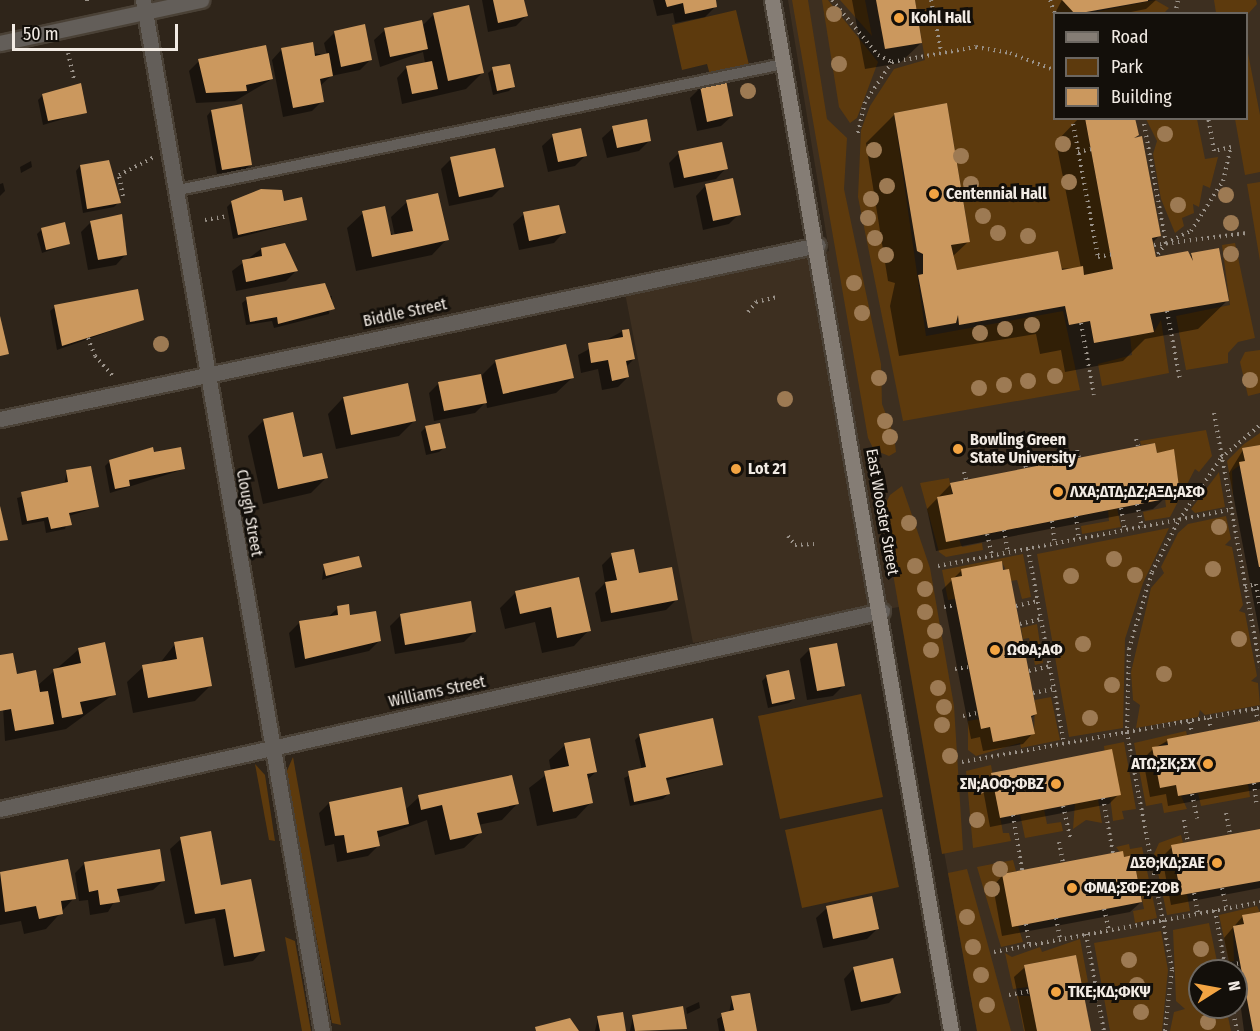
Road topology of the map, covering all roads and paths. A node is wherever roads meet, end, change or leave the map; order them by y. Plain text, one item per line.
1 (201, 0) edge
2 (772, 0) edge
3 (832, 0) edge
4 (931, 0) edge
5 (144, 6) edge
6 (0, 44) edge
7 (941, 51) junction
8 (68, 53) dead end
9 (892, 62) junction
10 (783, 64) junction
11 (1053, 70) edge
12 (74, 80) dead end
13 (1072, 120) edge
14 (1143, 120) edge
15 (1208, 120) edge
16 (857, 136) dead end
17 (1092, 149) dead end
18 (1078, 152) junction
19 (154, 156) dead end
20 (174, 191) junction
21 (123, 196) dead end
22 (227, 216) dead end
23 (204, 220) dead end
24 (1247, 233) dead end
25 (1166, 243) junction
26 (818, 245) junction
27 (1154, 245) dead end
28 (1113, 254) dead end
29 (1156, 257) dead end
30 (777, 297) dead end
31 (1167, 311) dead end
32 (748, 312) dead end
33 (1081, 323) dead end
34 (88, 338) dead end
35 (206, 373) junction
36 (1180, 380) dead end
37 (117, 392) junction
38 (1095, 395) dead end
39 (1214, 413) dead end
40 (0, 419) edge
41 (1260, 425) edge
42 (1136, 439) dead end
43 (1138, 446) dead end
44 (1077, 450) dead end
45 (1078, 458) dead end
46 (1221, 458) junction
47 (1024, 460) dead end
48 (1026, 468) dead end
49 (964, 472) dead end
50 (966, 480) dead end
51 (1137, 504) dead end
52 (1121, 508) dead end
53 (1230, 510) junction
54 (1076, 516) dead end
55 (1179, 520) junction
56 (1052, 521) dead end
57 (1142, 527) junction
58 (1004, 530) dead end
59 (1125, 530) junction
60 (987, 534) dead end
61 (788, 536) dead end
62 (1079, 539) junction
63 (814, 543) dead end
64 (1055, 544) junction
65 (1028, 549) junction
66 (1008, 553) junction
67 (992, 556) junction
68 (938, 566) dead end
69 (1245, 587) junction
70 (1038, 601) junction
71 (956, 605) dead end
72 (1016, 606) dead end
73 (944, 607) dead end
74 (1260, 607) edge
75 (882, 611) junction
76 (1041, 619) junction
77 (1020, 624) dead end
78 (1050, 666) junction
79 (968, 667) dead end
80 (1260, 667) edge
81 (955, 669) dead end
82 (1029, 671) dead end
83 (1054, 689) junction
84 (1033, 693) dead end
85 (1258, 709) edge
86 (977, 713) dead end
87 (963, 716) dead end
88 (1209, 718) junction
89 (1190, 722) junction
90 (1258, 722) dead end
91 (1211, 730) dead end
92 (1127, 734) junction
93 (1192, 734) dead end
94 (1064, 743) junction
95 (272, 746) junction
96 (962, 762) dead end
97 (1254, 783) dead end
98 (1192, 794) dead end
99 (1103, 798) dead end
100 (1063, 806) dead end
101 (1257, 807) dead end
102 (0, 809) edge
103 (1226, 813) dead end
104 (1013, 815) dead end
105 (1197, 818) dead end
106 (1184, 820) dead end
107 (1230, 834) dead end
108 (1071, 840) dead end
109 (1188, 842) dead end
110 (1059, 843) dead end
111 (1113, 853) dead end
112 (1063, 862) dead end
113 (1022, 870) dead end
114 (1222, 888) dead end
115 (1194, 893) dead end
116 (1260, 902) edge
117 (1226, 907) junction
118 (1104, 909) dead end
119 (1215, 910) junction
120 (1198, 913) junction
121 (1056, 918) dead end
122 (1165, 920) junction
123 (1026, 924) dead end
124 (1109, 930) junction
125 (1086, 934) junction
126 (1060, 938) junction
127 (1029, 944) junction
128 (994, 952) dead end
129 (1224, 959) edge
130 (1029, 990) dead end
131 (1096, 990) junction
132 (1083, 993) dead end
133 (1009, 995) dead end
134 (322, 1031) edge
135 (951, 1031) edge
136 (1104, 1031) edge
137 (1165, 1031) edge

1 - 5 street
2 - 10 main road, East Wooster Street
3 - 9 path
4 - 7 path
5 - 6 street
5 - 20 street, Clough Street
7 - 9 path
7 - 11 path
8 - 12 path
9 - 16 path
10 - 20 lane
10 - 26 main road, East Wooster Street
13 - 18 path
14 - 25 path
15 - 25 path
17 - 18 path
18 - 28 path
19 - 21 path
20 - 35 street, Clough Street
22 - 23 path
24 - 25 path
25 - 27 path
25 - 29 path
26 - 35 street, Biddle Street
26 - 75 main road, East Wooster Street
30 - 32 path
31 - 36 path
33 - 38 path
34 - 37 path
35 - 37 street, Biddle Street
35 - 95 street, Clough Street
37 - 40 street, Biddle Street
39 - 46 path
41 - 46 path
42 - 43 path
44 - 45 path
46 - 53 path
46 - 55 path
47 - 48 path
49 - 50 path
51 - 57 path
52 - 59 path
53 - 55 path
53 - 69 path
54 - 62 path
55 - 57 path
55 - 92 path
56 - 64 path
57 - 59 path
58 - 66 path
59 - 62 path
60 - 67 path
61 - 63 path
62 - 64 path
64 - 65 path
65 - 66 path
65 - 70 path
66 - 67 path
67 - 68 path
69 - 74 path
69 - 80 path
70 - 72 path
70 - 76 path
71 - 73 path
75 - 95 street, Williams Street
75 - 135 main road, East Wooster Street
76 - 77 path
76 - 78 path
78 - 82 path
78 - 83 path
79 - 81 path
83 - 84 path
83 - 94 path
85 - 88 path
85 - 90 path
86 - 87 path
88 - 89 path
88 - 91 path
89 - 92 path
89 - 93 path
92 - 94 path
92 - 122 path
94 - 96 path
95 - 102 street, Williams Street
95 - 134 street, Clough Street
97 - 101 path
98 - 105 path
99 - 111 path
100 - 108 path
103 - 107 path
104 - 113 path
106 - 109 path
110 - 112 path
114 - 117 path
115 - 120 path
116 - 117 path
117 - 119 path
118 - 124 path
119 - 120 path
119 - 129 path
120 - 122 path
121 - 126 path
122 - 124 path
122 - 137 path
123 - 127 path
124 - 125 path
125 - 126 path
125 - 131 path
126 - 127 path
127 - 128 path
130 - 133 path
131 - 132 path
131 - 136 path

